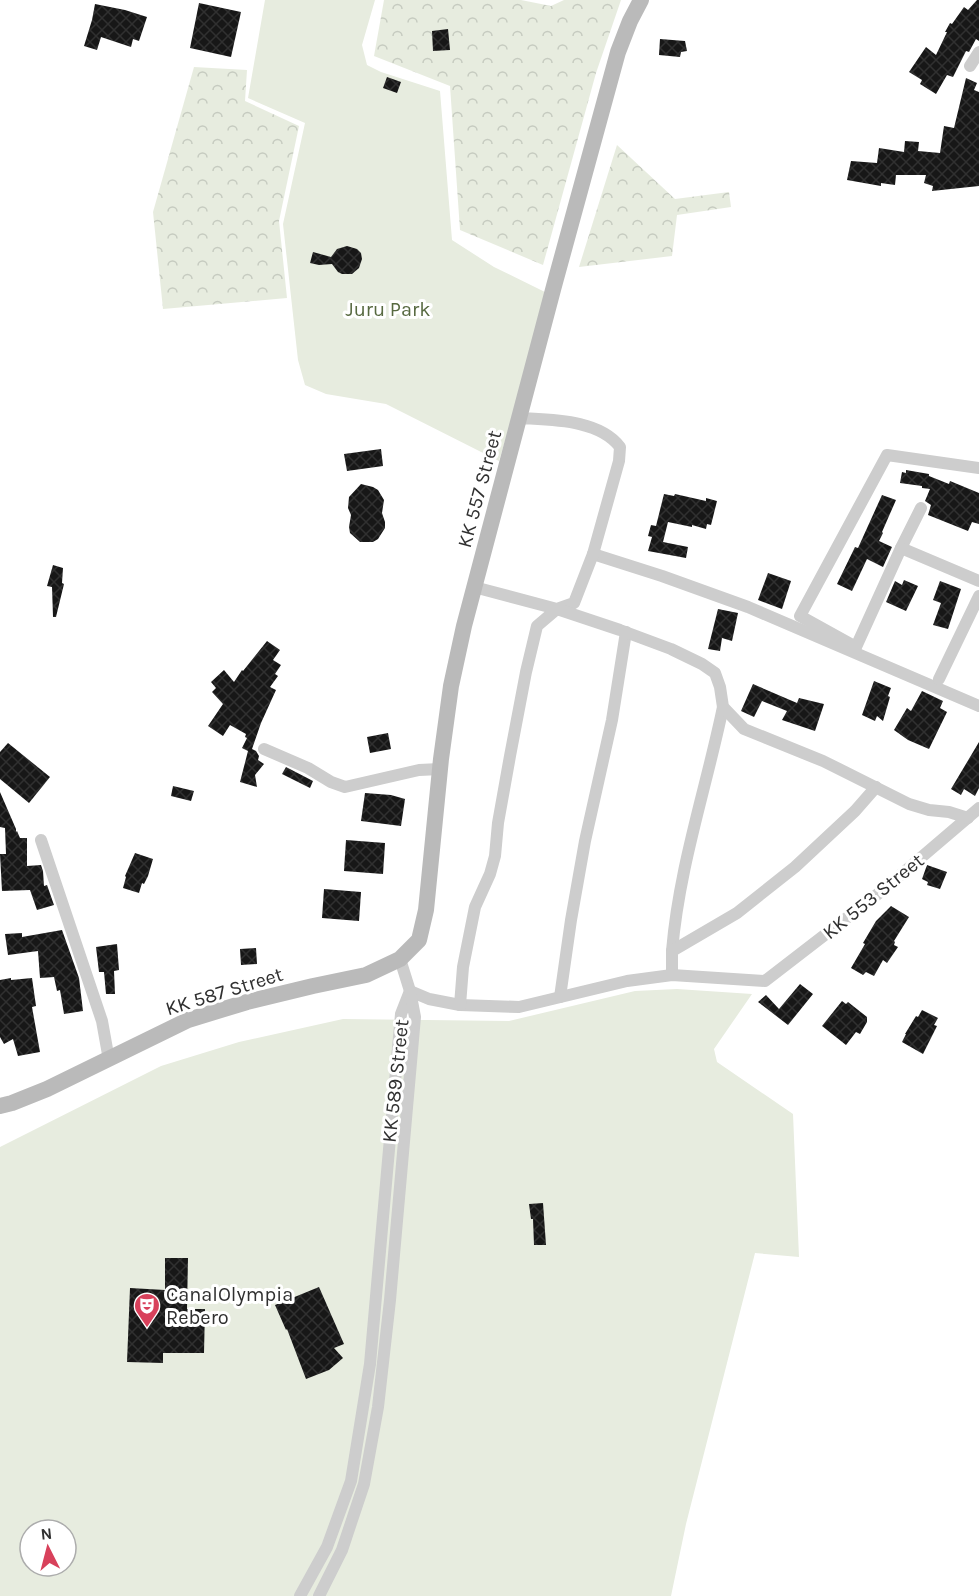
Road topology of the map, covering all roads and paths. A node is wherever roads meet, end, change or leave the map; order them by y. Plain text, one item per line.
1 (641, 0) edge
2 (979, 52) edge
3 (970, 66) dead end
4 (519, 418) junction
5 (979, 468) edge
6 (921, 508) dead end
7 (901, 548) junction
8 (593, 554) junction
9 (979, 581) edge
10 (474, 587) junction
11 (979, 596) edge
12 (556, 609) junction
13 (626, 632) junction
14 (939, 679) dead end
15 (979, 706) edge
16 (723, 707) junction
17 (264, 749) dead end
18 (440, 769) junction
19 (876, 787) junction
20 (979, 808) edge
21 (968, 818) junction
22 (41, 840) dead end
23 (672, 951) junction
24 (400, 959) junction
25 (672, 975) junction
26 (410, 991) junction
27 (560, 997) junction
28 (460, 1005) junction
29 (110, 1060) junction
30 (0, 1106) edge
31 (300, 1596) edge
32 (319, 1596) edge

1 - 4 street, KK 557 Street
2 - 3 street
4 - 8 street
4 - 10 street, KK 557 Street
5 - 7 street
6 - 7 street
7 - 9 street
8 - 12 street
8 - 15 street
10 - 12 street
10 - 18 street, KK 557 Street
11 - 14 street
12 - 13 street
12 - 28 street
13 - 16 street
13 - 27 street
16 - 19 street
16 - 23 street
17 - 18 street
18 - 24 street, KK 557 Street
19 - 21 street
19 - 23 street
20 - 21 street, KK 553 Street
21 - 25 street, KK 553 Street
22 - 29 street
23 - 25 street
24 - 26 street
24 - 29 street, KK 587 Street
25 - 27 street
26 - 28 street
26 - 31 street, KK 589 Street
26 - 32 street, KK 589 Street
27 - 28 street
29 - 30 street, KK 587 Street

